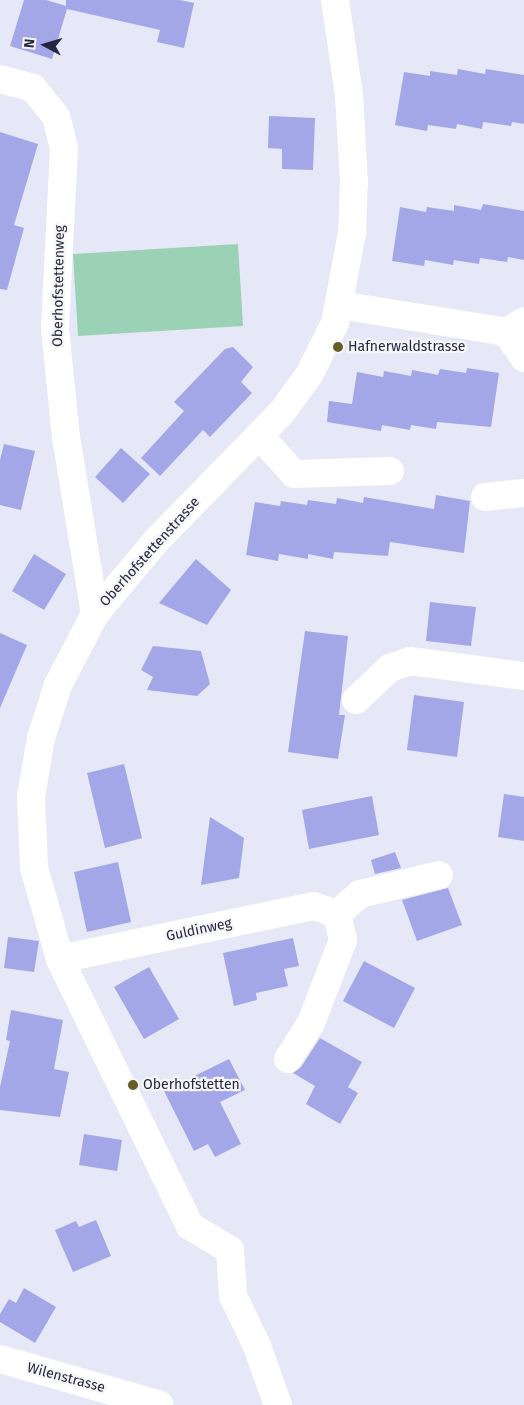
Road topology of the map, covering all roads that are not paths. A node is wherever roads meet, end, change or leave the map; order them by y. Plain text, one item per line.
1 (335, 0) edge
2 (0, 80) edge
3 (340, 305) junction
4 (515, 326) edge
5 (524, 358) edge
6 (260, 436) junction
7 (390, 471) dead end
8 (524, 493) edge
9 (485, 497) dead end
10 (95, 614) junction
11 (524, 676) edge
12 (356, 700) dead end
13 (439, 875) dead end
14 (337, 914) junction
15 (60, 959) junction
16 (288, 1059) dead end
17 (0, 1359) edge
18 (160, 1405) edge
19 (278, 1405) edge

1 - 3 street, Oberhofstettenstrasse
2 - 10 street, Oberhofstettenweg
3 - 4 street
3 - 6 street, Oberhofstettenstrasse
4 - 5 street
6 - 7 street
6 - 10 street, Oberhofstettenstrasse
8 - 9 street
10 - 15 street, Oberhofstettenstrasse
11 - 12 street
13 - 14 street
14 - 15 street, Guldinweg
14 - 16 street
15 - 19 street, Oberhofstettenstrasse
17 - 18 street, Wilenstrasse

